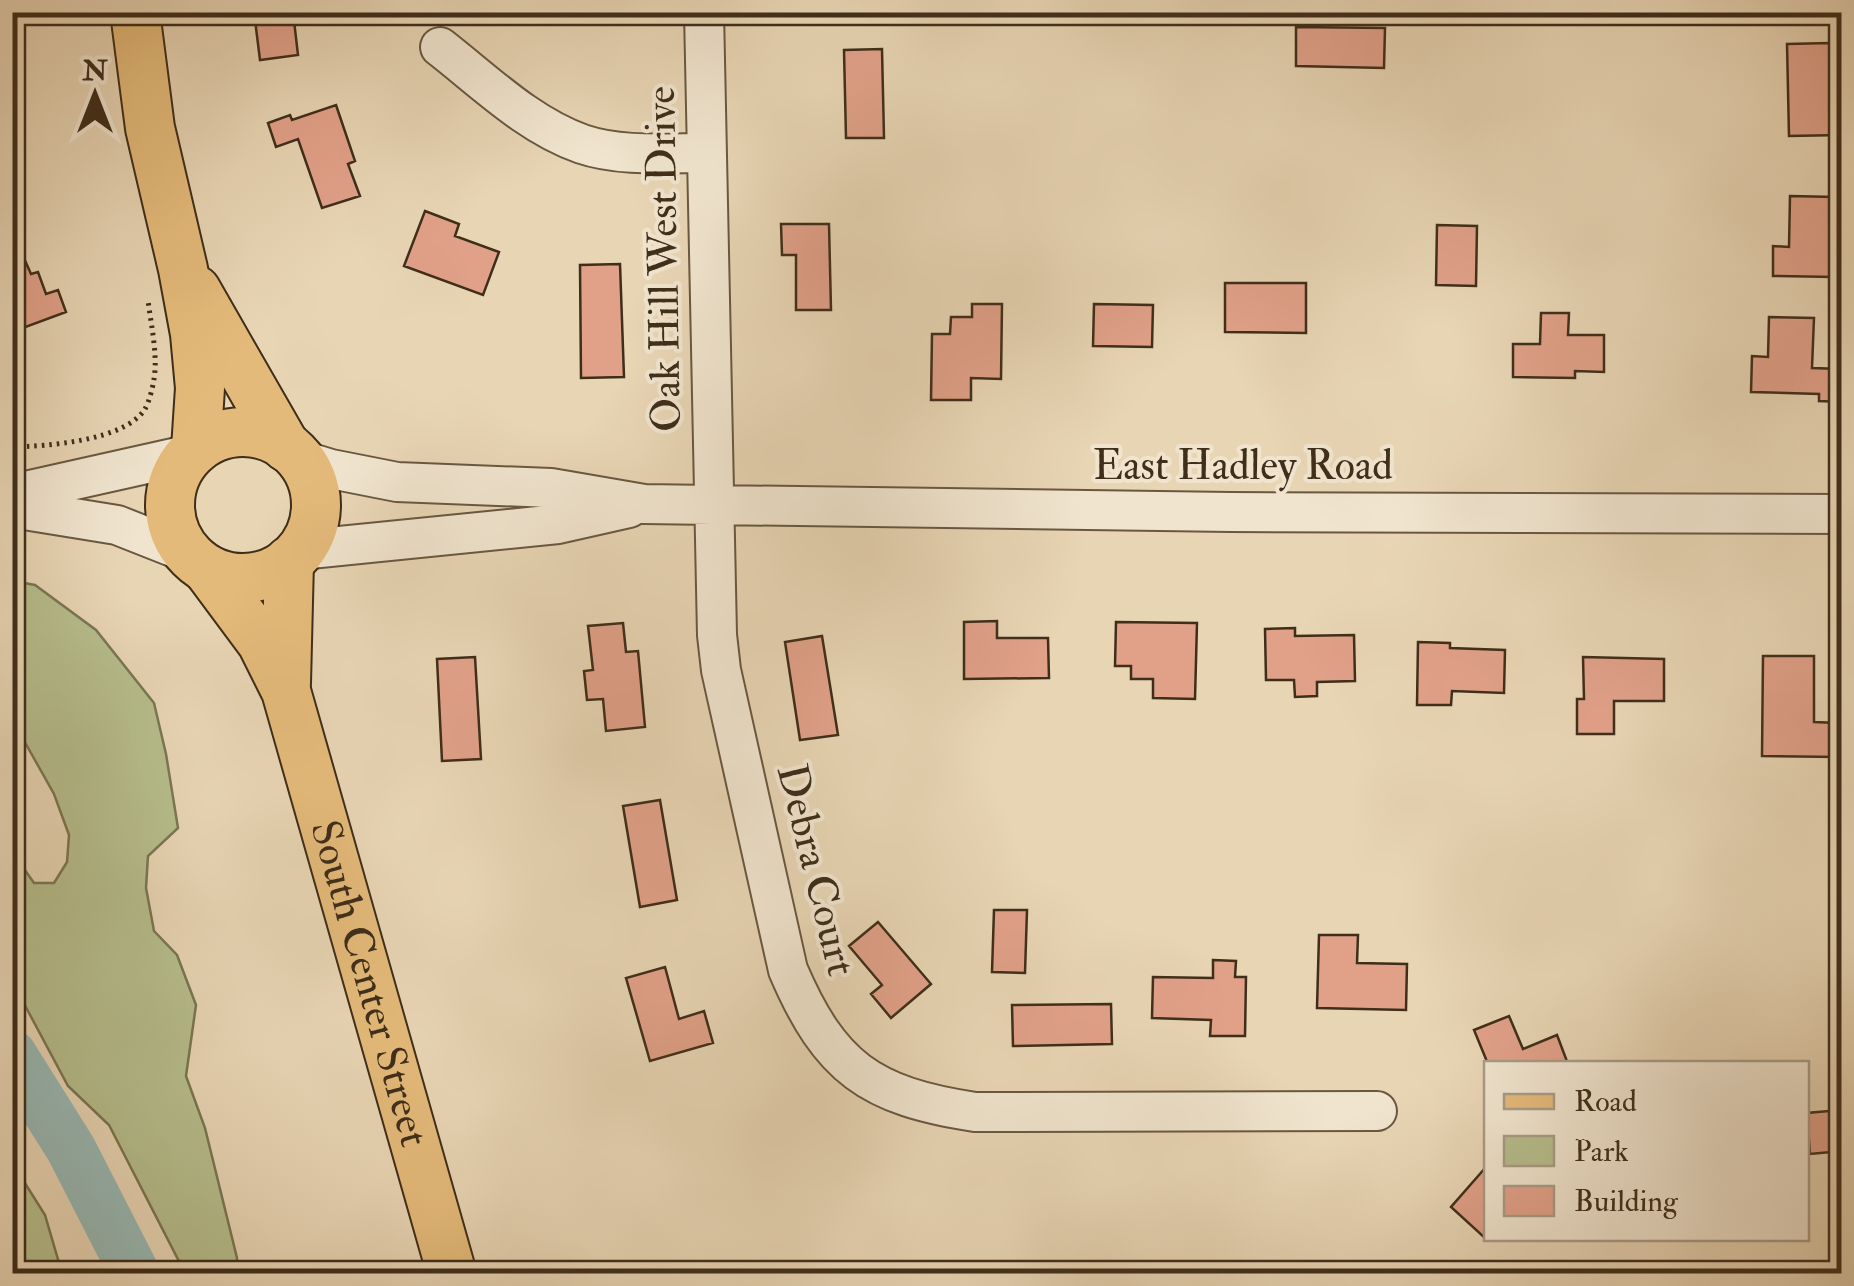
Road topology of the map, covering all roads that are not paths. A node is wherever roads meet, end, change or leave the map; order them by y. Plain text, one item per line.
1 (135, 12) edge
2 (704, 12) edge
3 (440, 47) dead end
4 (707, 153) junction
5 (165, 277) junction
6 (193, 452) junction
7 (292, 453) junction
8 (12, 494) edge
9 (644, 504) junction
10 (713, 504) junction
11 (12, 508) edge
12 (1842, 514) edge
13 (294, 556) junction
14 (197, 561) junction
15 (286, 691) junction
16 (1377, 1111) dead end
17 (452, 1274) edge

1 - 5 main road
2 - 4 street, Oak Hill West Drive
3 - 4 street
4 - 10 street, Oak Hill West Drive
5 - 6 main road
5 - 7 main road
6 - 7 main road
6 - 8 street
6 - 14 main road
7 - 9 street, East Hadley Road
7 - 13 main road
9 - 10 street, East Hadley Road
9 - 13 street, East Hadley Road
10 - 12 street, East Hadley Road
10 - 16 street, Debra Court
11 - 14 street
13 - 14 main road
13 - 15 main road, South Center Street
14 - 15 main road, South Center Street
15 - 17 main road, South Center Street

